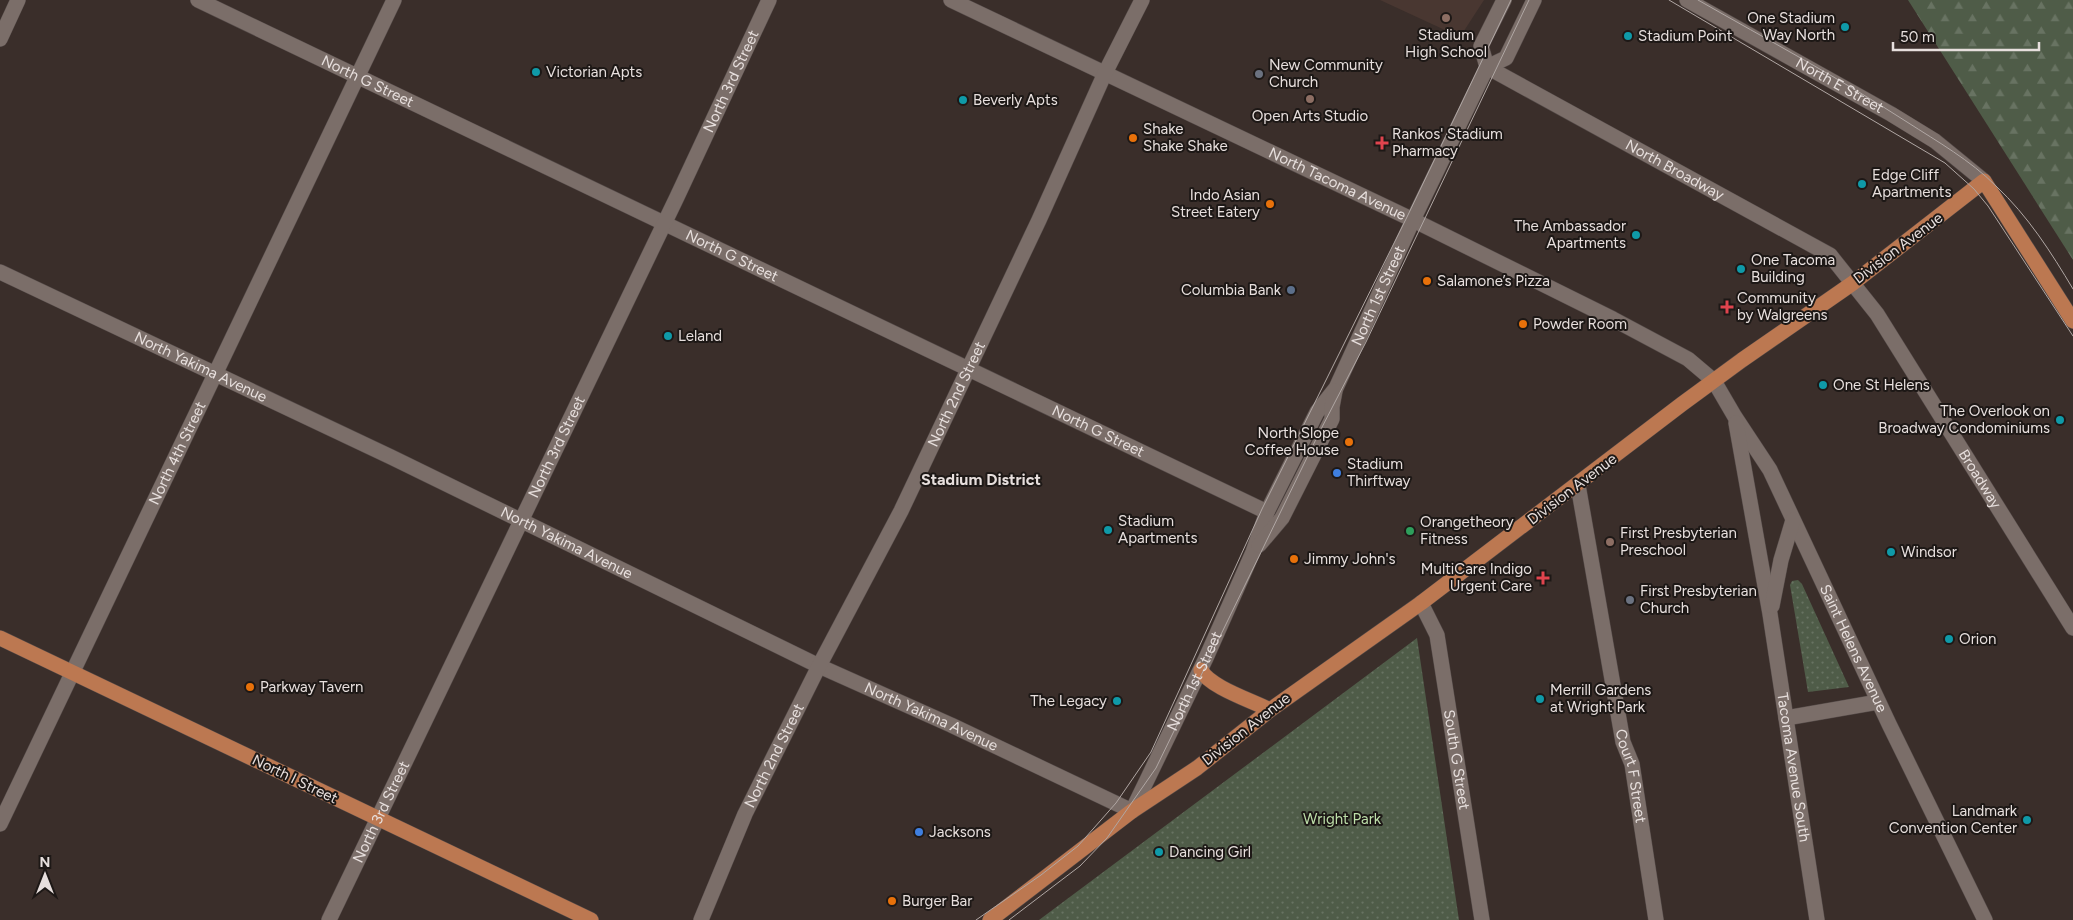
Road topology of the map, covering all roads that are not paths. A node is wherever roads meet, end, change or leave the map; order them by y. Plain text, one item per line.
1 (18, 0) edge
2 (198, 0) edge
3 (394, 0) edge
4 (768, 0) edge
5 (951, 0) edge
6 (1142, 0) edge
7 (1504, 0) edge
8 (1534, 0) edge
9 (1687, 0) edge
10 (0, 39) edge
11 (1487, 67) junction
12 (1105, 74) junction
13 (358, 76) junction
14 (1984, 181) junction
15 (1413, 220) junction
16 (664, 224) junction
17 (0, 272) edge
18 (1853, 282) junction
19 (2073, 321) edge
20 (968, 369) junction
21 (215, 374) junction
22 (1714, 381) junction
23 (1336, 388) junction
24 (1735, 417) junction
25 (1578, 485) junction
26 (1267, 512) junction
27 (1793, 520) junction
28 (522, 521) junction
29 (1254, 552) junction
30 (1421, 603) junction
31 (1770, 614) junction
32 (2073, 628) edge
33 (0, 638) edge
34 (819, 666) junction
35 (1201, 670) junction
36 (73, 673) junction
37 (1878, 702) junction
38 (1270, 710) junction
39 (1786, 718) junction
40 (1132, 811) junction
41 (378, 818) junction
42 (0, 824) edge
43 (329, 920) edge
44 (591, 920) edge
45 (701, 920) edge
46 (990, 920) edge
47 (1482, 920) edge
48 (1656, 920) edge
49 (1817, 920) edge
50 (1985, 920) edge

1 - 10 street
2 - 13 street, North G Street
3 - 13 street, North 4th Street
4 - 16 street, North 3rd Street
5 - 12 street, North Tacoma Avenue
6 - 12 street, North 2nd Street
7 - 11 street
8 - 11 street
9 - 14 street, North E Street
11 - 15 street, North 1st Street
11 - 18 street, North Broadway
12 - 15 street, North Tacoma Avenue
12 - 20 street, North 2nd Street
13 - 16 street, North G Street
13 - 21 street, North 4th Street
14 - 18 main road, Division Avenue
14 - 19 main road
15 - 22 street, North Tacoma Avenue
15 - 23 street, North 1st Street
16 - 20 street, North G Street
16 - 28 street, North 3rd Street
17 - 21 street, North Yakima Avenue
18 - 22 main road, Division Avenue
18 - 32 street, Broadway
20 - 26 street, North G Street
20 - 34 street, North 2nd Street
21 - 28 street, North Yakima Avenue
21 - 36 street, North 4th Street
22 - 24 street, Saint Helens Avenue
22 - 25 main road, Division Avenue
23 - 26 street, North 1st Street
23 - 29 street, North 1st Street
24 - 27 street, Saint Helens Avenue
24 - 31 street, Tacoma Avenue South
25 - 30 main road, Division Avenue
25 - 48 street, Court F Street
26 - 29 street, North 1st Street
27 - 31 street, Tacoma Avenue South
27 - 37 street, Saint Helens Avenue
28 - 34 street, North Yakima Avenue
28 - 41 street, North 3rd Street
29 - 35 street, North 1st Street
30 - 38 main road, Division Avenue
30 - 47 street, South G Street
31 - 39 street, Tacoma Avenue South
33 - 36 main road, North I Street
34 - 40 street, North Yakima Avenue
34 - 45 street, North 2nd Street
35 - 38 main road
35 - 40 street, North 1st Street
36 - 41 main road, North I Street
36 - 42 street, North 4th Street
37 - 39 street
37 - 50 street, Saint Helens Avenue
38 - 40 main road, Division Avenue
39 - 49 street, Tacoma Avenue South
40 - 46 main road, Division Avenue
41 - 43 street, North 3rd Street
41 - 44 main road, North I Street

